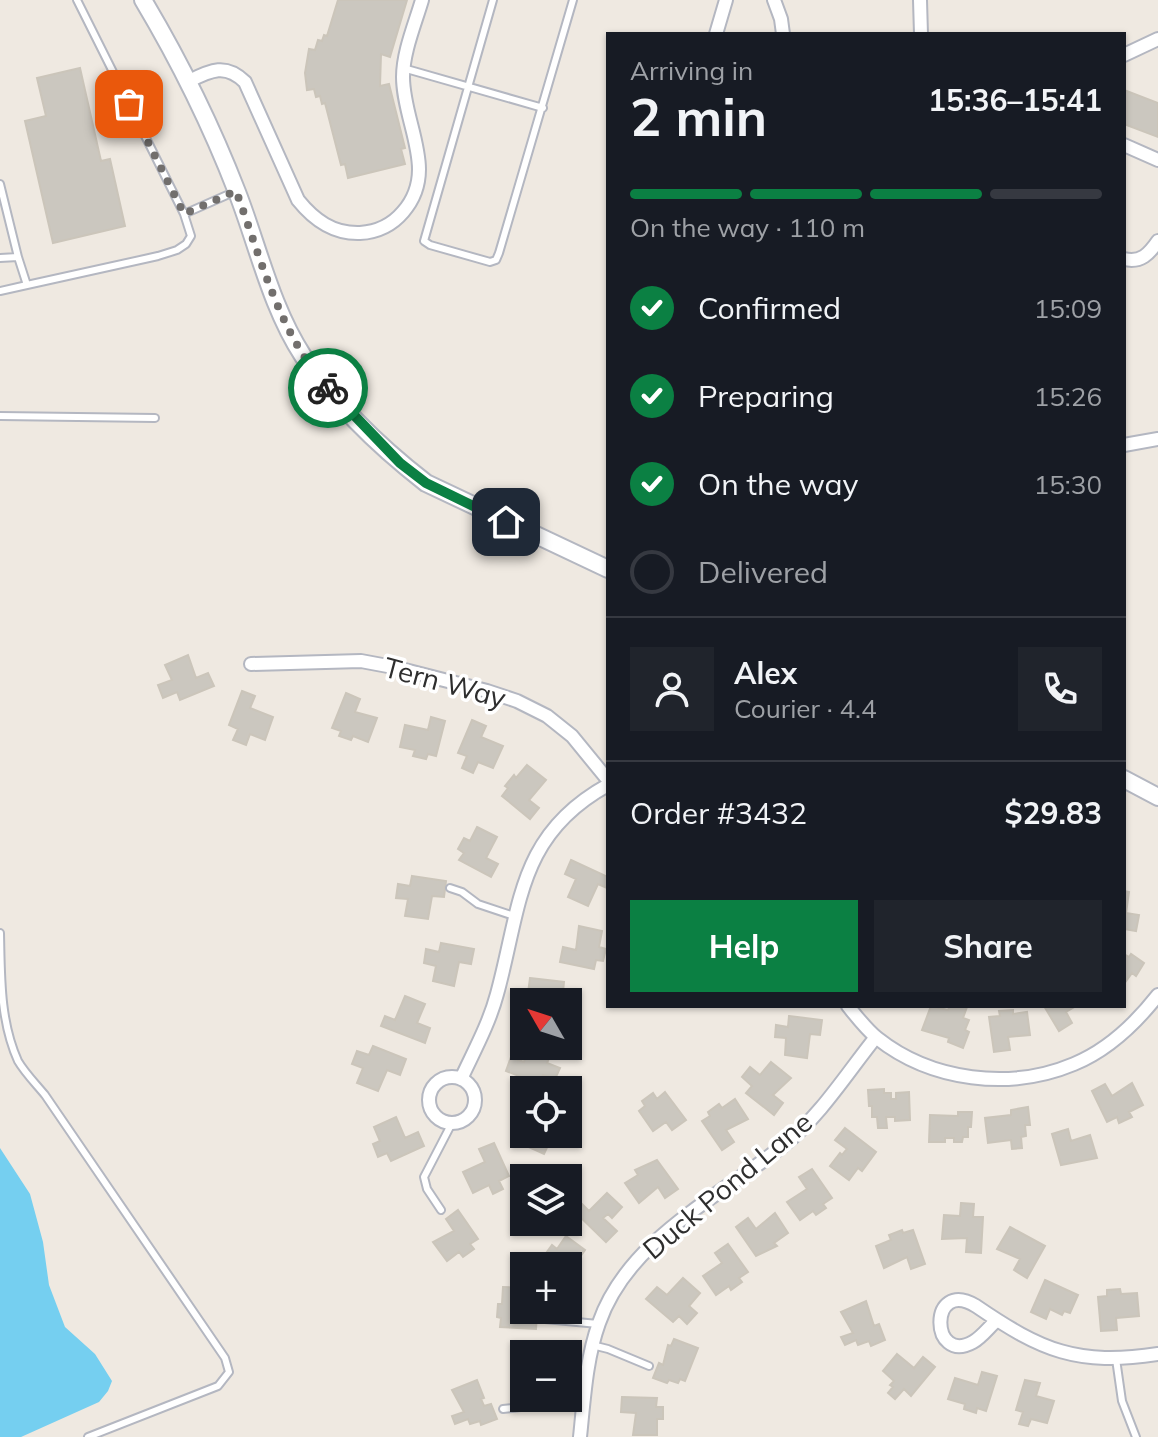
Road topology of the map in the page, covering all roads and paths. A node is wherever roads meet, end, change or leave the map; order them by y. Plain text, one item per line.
1 (77, 0) edge
2 (143, 0) edge
3 (422, 0) edge
4 (493, 0) edge
5 (573, 0) edge
6 (726, 0) edge
7 (774, 0) edge
8 (920, 0) edge
9 (717, 32) edge
10 (783, 32) edge
11 (921, 32) edge
12 (1158, 39) edge
13 (1126, 54) edge
14 (403, 68) junction
15 (189, 81) junction
16 (468, 88) junction
17 (543, 108) junction
18 (1126, 146) edge
19 (1158, 160) edge
20 (0, 184) edge
21 (236, 191) junction
22 (184, 214) junction
23 (1158, 241) edge
24 (18, 257) junction
25 (0, 258) edge
26 (1126, 259) edge
27 (27, 285) junction
28 (0, 291) edge
29 (0, 416) edge
30 (155, 418) dead end
31 (1157, 440) edge
32 (1126, 445) edge
33 (606, 568) edge
34 (251, 664) dead end
35 (606, 780) edge
36 (1126, 780) edge
37 (606, 784) edge
38 (1158, 797) edge
39 (450, 888) dead end
40 (514, 916) junction
41 (0, 933) edge
42 (1158, 995) edge
43 (850, 1008) edge
44 (876, 1037) junction
45 (461, 1079) junction
46 (452, 1123) junction
47 (441, 1210) dead end
48 (997, 1320) junction
49 (582, 1322) edge
50 (598, 1324) junction
51 (592, 1345) junction
52 (1158, 1354) edge
53 (1116, 1359) junction
54 (649, 1366) dead end
55 (583, 1407) junction
56 (503, 1409) dead end
57 (88, 1437) edge
58 (580, 1437) edge
59 (1136, 1437) edge

1 - 22 lane
2 - 15 street
3 - 14 street
4 - 16 lane
5 - 17 lane
6 - 9 street
7 - 10 street
8 - 11 street
12 - 13 street
14 - 15 street
14 - 16 lane
15 - 21 street
16 - 17 lane
16 - 17 lane
18 - 19 street
20 - 24 lane
21 - 22 lane
21 - 33 street
22 - 27 lane
23 - 26 street
24 - 25 lane
24 - 27 lane
27 - 28 lane
29 - 30 lane
31 - 32 street
34 - 35 street, Tern Way
36 - 38 street
37 - 40 street
39 - 40 lane
40 - 45 street
41 - 57 lane
42 - 44 street
43 - 44 street
44 - 50 street, Duck Pond Lane
45 - 46 street
45 - 46 street
46 - 47 lane
48 - 48 street
48 - 53 street
49 - 50 lane
50 - 51 street, Duck Pond Lane
51 - 54 lane
51 - 55 street, Duck Pond Lane
52 - 53 street
53 - 59 lane
55 - 56 lane
55 - 58 street, Duck Pond Lane

